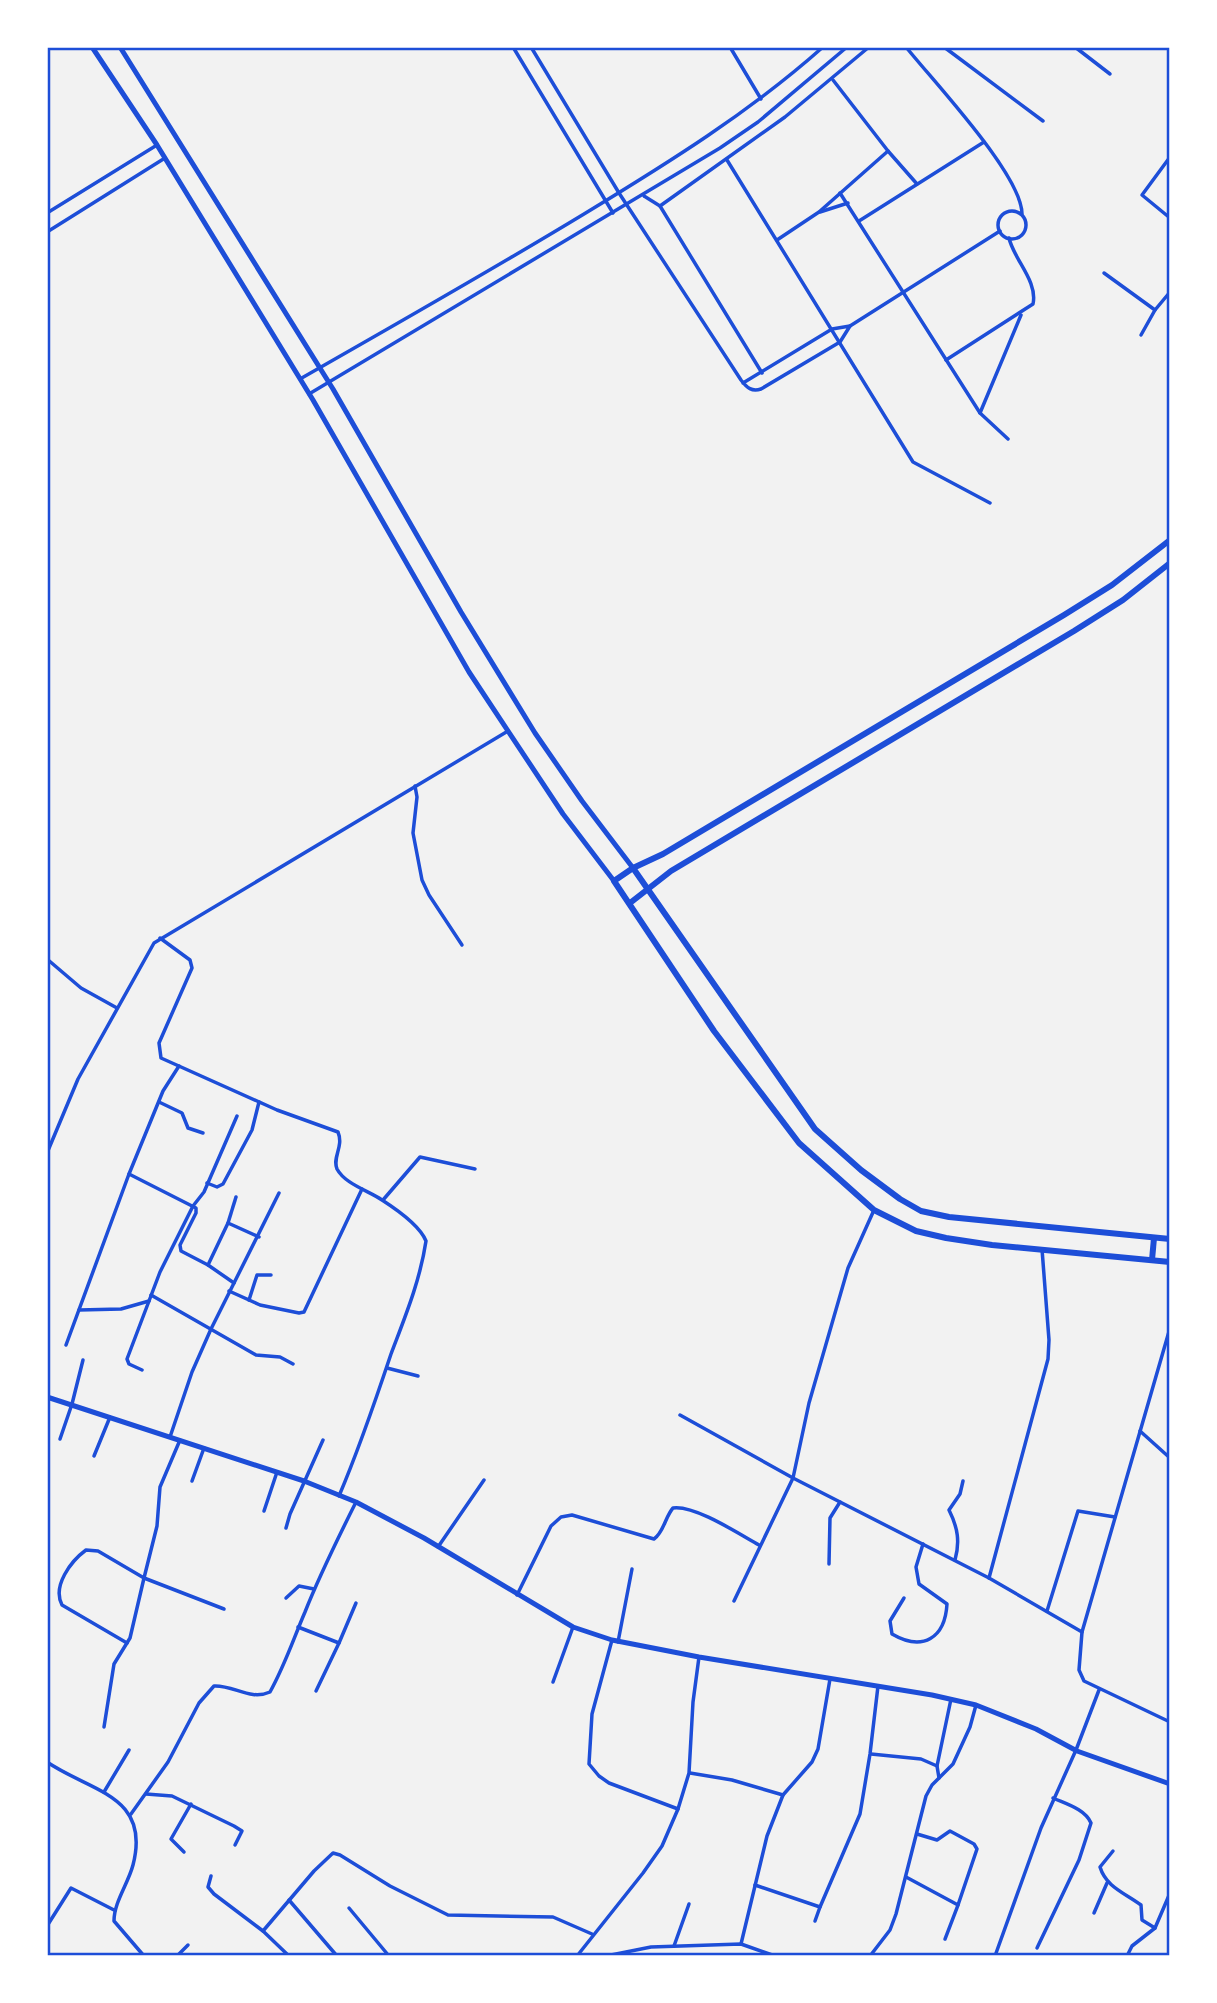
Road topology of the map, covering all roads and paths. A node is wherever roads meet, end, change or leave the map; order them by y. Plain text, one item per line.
1 (92, 47) edge
2 (120, 47) edge
3 (513, 47) edge
4 (531, 47) edge
5 (730, 47) edge
6 (823, 47) edge
7 (847, 47) edge
8 (869, 47) edge
9 (906, 47) edge
10 (944, 47) edge
11 (1075, 47) edge
12 (1110, 74) dead end
13 (832, 79) junction
14 (761, 99) junction
15 (1043, 121) dead end
16 (984, 142) junction
17 (157, 145) junction
18 (888, 151) junction
19 (1170, 157) edge
20 (165, 158) junction
21 (727, 160) junction
22 (917, 184) junction
23 (619, 193) junction
24 (840, 193) junction
25 (643, 196) junction
26 (606, 201) junction
27 (848, 203) junction
28 (627, 205) junction
29 (660, 206) junction
30 (819, 212) junction
31 (47, 213) edge
32 (613, 213) junction
33 (1022, 214) junction
34 (1170, 218) edge
35 (859, 220) junction
36 (1000, 231) junction
37 (47, 232) edge
38 (1009, 238) junction
39 (777, 240) junction
40 (1104, 273) dead end
41 (1170, 292) edge
42 (903, 293) junction
43 (1155, 310) junction
44 (1022, 313) junction
45 (850, 326) junction
46 (832, 329) junction
47 (1141, 335) dead end
48 (840, 342) junction
49 (946, 360) junction
50 (320, 368) junction
51 (762, 373) junction
52 (300, 379) junction
53 (329, 382) junction
54 (743, 383) junction
55 (309, 394) junction
56 (980, 413) junction
57 (1009, 439) dead end
58 (990, 503) dead end
59 (1170, 540) edge
60 (1170, 563) edge
61 (508, 731) junction
62 (415, 786) junction
63 (633, 868) junction
64 (614, 881) junction
65 (647, 890) junction
66 (630, 903) junction
67 (160, 938) junction
68 (462, 945) dead end
69 (47, 959) edge
70 (117, 1008) junction
71 (179, 1066) junction
72 (159, 1102) junction
73 (259, 1102) junction
74 (237, 1116) dead end
75 (203, 1133) dead end
76 (47, 1153) edge
77 (475, 1170) dead end
78 (129, 1174) junction
79 (207, 1183) junction
80 (362, 1189) junction
81 (279, 1194) dead end
82 (236, 1196) dead end
83 (383, 1200) junction
84 (193, 1206) junction
85 (874, 1210) junction
86 (228, 1223) junction
87 (259, 1237) junction
88 (1154, 1238) junction
89 (1170, 1239) edge
90 (1042, 1249) junction
91 (1152, 1260) junction
92 (1170, 1262) edge
93 (208, 1265) junction
94 (271, 1275) dead end
95 (234, 1283) junction
96 (229, 1291) junction
97 (151, 1295) junction
98 (249, 1300) junction
99 (149, 1301) junction
100 (79, 1310) junction
101 (1170, 1328) edge
102 (211, 1329) junction
103 (66, 1345) dead end
104 (83, 1360) dead end
105 (293, 1364) dead end
106 (387, 1368) junction
107 (142, 1370) dead end
108 (418, 1376) dead end
109 (47, 1397) edge
110 (72, 1404) junction
111 (680, 1415) dead end
112 (110, 1417) junction
113 (1140, 1431) junction
114 (170, 1437) junction
115 (60, 1439) dead end
116 (180, 1440) junction
117 (323, 1440) dead end
118 (204, 1448) junction
119 (94, 1455) dead end
120 (1170, 1458) edge
121 (277, 1472) junction
122 (793, 1478) junction
123 (484, 1480) dead end
124 (192, 1481) dead end
125 (304, 1481) junction
126 (963, 1481) dead end
127 (339, 1496) junction
128 (356, 1502) junction
129 (840, 1502) junction
130 (264, 1511) dead end
131 (1115, 1517) junction
132 (286, 1528) dead end
133 (923, 1544) junction
134 (759, 1545) junction
135 (438, 1547) junction
136 (955, 1560) junction
137 (829, 1564) dead end
138 (632, 1569) dead end
139 (144, 1578) junction
140 (989, 1578) junction
141 (314, 1589) junction
142 (517, 1595) junction
143 (286, 1598) dead end
144 (904, 1598) dead end
145 (734, 1601) dead end
146 (356, 1604) dead end
147 (225, 1609) dead end
148 (1047, 1611) junction
149 (298, 1627) junction
150 (573, 1627) junction
151 (1082, 1632) junction
152 (615, 1641) junction
153 (127, 1643) junction
154 (339, 1643) junction
155 (699, 1657) junction
156 (830, 1677) junction
157 (553, 1682) dead end
158 (878, 1686) junction
159 (1099, 1690) junction
160 (316, 1691) dead end
161 (951, 1699) junction
162 (976, 1704) junction
163 (1170, 1722) edge
164 (104, 1727) dead end
165 (129, 1750) dead end
166 (1076, 1750) junction
167 (870, 1754) junction
168 (47, 1762) edge
169 (937, 1766) junction
170 (689, 1773) junction
171 (939, 1778) junction
172 (1170, 1784) edge
173 (104, 1792) junction
174 (146, 1794) junction
175 (783, 1795) junction
176 (1053, 1798) junction
177 (191, 1804) junction
178 (678, 1809) junction
179 (131, 1814) junction
180 (917, 1834) junction
181 (235, 1844) dead end
182 (1113, 1851) dead end
183 (184, 1852) dead end
184 (211, 1876) dead end
185 (906, 1877) junction
186 (1107, 1883) junction
187 (755, 1885) junction
188 (1170, 1893) edge
189 (289, 1900) junction
190 (689, 1904) dead end
191 (958, 1905) junction
192 (820, 1906) junction
193 (349, 1908) dead end
194 (114, 1910) junction
195 (1094, 1913) dead end
196 (815, 1921) dead end
197 (47, 1926) edge
198 (1155, 1928) junction
199 (264, 1931) junction
200 (593, 1934) junction
201 (945, 1939) dead end
202 (741, 1944) junction
203 (188, 1945) dead end
204 (674, 1946) junction
205 (651, 1947) junction
206 (1037, 1948) dead end
207 (144, 1956) edge
208 (177, 1956) edge
209 (289, 1956) edge
210 (337, 1956) edge
211 (389, 1956) edge
212 (578, 1956) edge
213 (606, 1956) edge
214 (650, 1956) edge
215 (775, 1956) edge
216 (870, 1956) edge
217 (995, 1956) edge
218 (1127, 1956) edge

1 - 17 main road
2 - 50 main road
3 - 26 street
4 - 23 street
5 - 14 street
6 - 14 street
7 - 25 street
8 - 13 street
9 - 16 street
10 - 15 street
11 - 12 street
13 - 18 street
13 - 21 street
14 - 23 street
16 - 22 street
16 - 33 street
17 - 20 main road
17 - 31 street
18 - 22 street
18 - 24 street
19 - 34 street
20 - 37 street
20 - 52 main road
21 - 29 street
21 - 39 street
22 - 35 street
23 - 26 street
23 - 28 street
24 - 27 street
24 - 30 street
25 - 28 street
25 - 29 street
26 - 32 street
26 - 50 street
27 - 30 street
27 - 35 street
28 - 32 street
28 - 54 street
29 - 51 street
30 - 39 street
32 - 53 street
33 - 36 street
33 - 38 street
35 - 42 street
36 - 38 street
36 - 42 street
38 - 44 street
39 - 46 street
40 - 43 street
41 - 43 street
42 - 45 street
42 - 49 street
43 - 47 street
44 - 49 street
44 - 56 street
45 - 46 street
45 - 48 street
46 - 48 street
46 - 51 street
48 - 54 street
48 - 58 street
49 - 56 street
50 - 52 street
50 - 53 main road
51 - 54 street
52 - 55 main road
53 - 55 street
53 - 63 main road
55 - 61 main road
56 - 57 street
59 - 63 highway
60 - 65 highway
61 - 62 street
61 - 64 main road
62 - 67 street
62 - 68 street
63 - 64 highway
63 - 65 highway
64 - 66 highway
65 - 66 highway
65 - 88 highway
66 - 85 highway
67 - 70 street
67 - 71 street
69 - 70 street
70 - 76 street
71 - 72 street
71 - 73 street
72 - 75 street
72 - 78 street
73 - 79 street
73 - 80 street
74 - 79 street
77 - 83 street
78 - 84 street
78 - 100 street
79 - 84 street
80 - 83 street
80 - 98 street
81 - 87 street
82 - 86 street
83 - 106 street
84 - 93 street
84 - 97 street
85 - 90 highway
85 - 122 street
86 - 87 street
86 - 93 street
87 - 95 street
88 - 89 highway
88 - 91 highway
90 - 91 highway
90 - 140 street
91 - 92 highway
93 - 95 street
94 - 98 street
95 - 96 street
96 - 98 street
96 - 102 street
97 - 99 street
97 - 102 street
99 - 100 street
99 - 107 street
100 - 103 street
101 - 113 street
102 - 105 street
102 - 114 street
104 - 110 street
106 - 108 street
106 - 127 street
109 - 110 main road
110 - 112 main road
110 - 115 street
111 - 122 street
112 - 114 main road
112 - 119 street
113 - 120 street
113 - 131 street
114 - 116 main road
116 - 118 main road
116 - 139 street
117 - 125 street
118 - 121 main road
118 - 124 street
121 - 125 main road
121 - 130 street
122 - 129 street
122 - 134 street
123 - 135 street
125 - 127 main road
125 - 132 street
126 - 136 street
127 - 128 main road
128 - 135 main road
128 - 141 street
129 - 133 street
129 - 137 street
131 - 148 street
131 - 151 street
133 - 136 street
133 - 144 street
134 - 142 street
134 - 145 street
135 - 142 main road
136 - 140 street
138 - 152 street
139 - 147 street
139 - 153 street
139 - 153 street
140 - 148 street
141 - 143 street
141 - 149 street
142 - 150 main road
146 - 154 street
148 - 151 street
149 - 154 street
149 - 174 street
150 - 152 main road
150 - 157 street
151 - 159 street
152 - 155 main road
152 - 178 street
153 - 164 street
154 - 160 street
155 - 156 main road
155 - 170 street
156 - 158 main road
156 - 175 street
158 - 161 main road
158 - 167 street
159 - 163 street
159 - 166 street
161 - 162 main road
161 - 169 street
162 - 166 main road
162 - 171 street
165 - 173 street
166 - 172 main road
166 - 176 street
167 - 169 street
167 - 192 street
168 - 173 street
169 - 171 street
170 - 175 street
170 - 178 street
171 - 180 street
173 - 179 street
174 - 177 street
174 - 179 street
175 - 187 street
176 - 206 street
176 - 217 street
177 - 181 street
177 - 183 street
178 - 200 street
179 - 194 street
180 - 185 street
180 - 191 street
182 - 186 street
184 - 199 street
185 - 191 street
185 - 216 street
186 - 195 street
186 - 198 street
187 - 192 street
187 - 202 street
188 - 198 street
189 - 199 street
189 - 200 street
189 - 210 street
190 - 204 street
191 - 201 street
192 - 196 street
193 - 211 street
194 - 197 street
194 - 207 street
198 - 218 street
199 - 209 street
200 - 212 street
202 - 204 street
202 - 215 street
203 - 208 street
204 - 205 street
205 - 213 street
205 - 214 street

